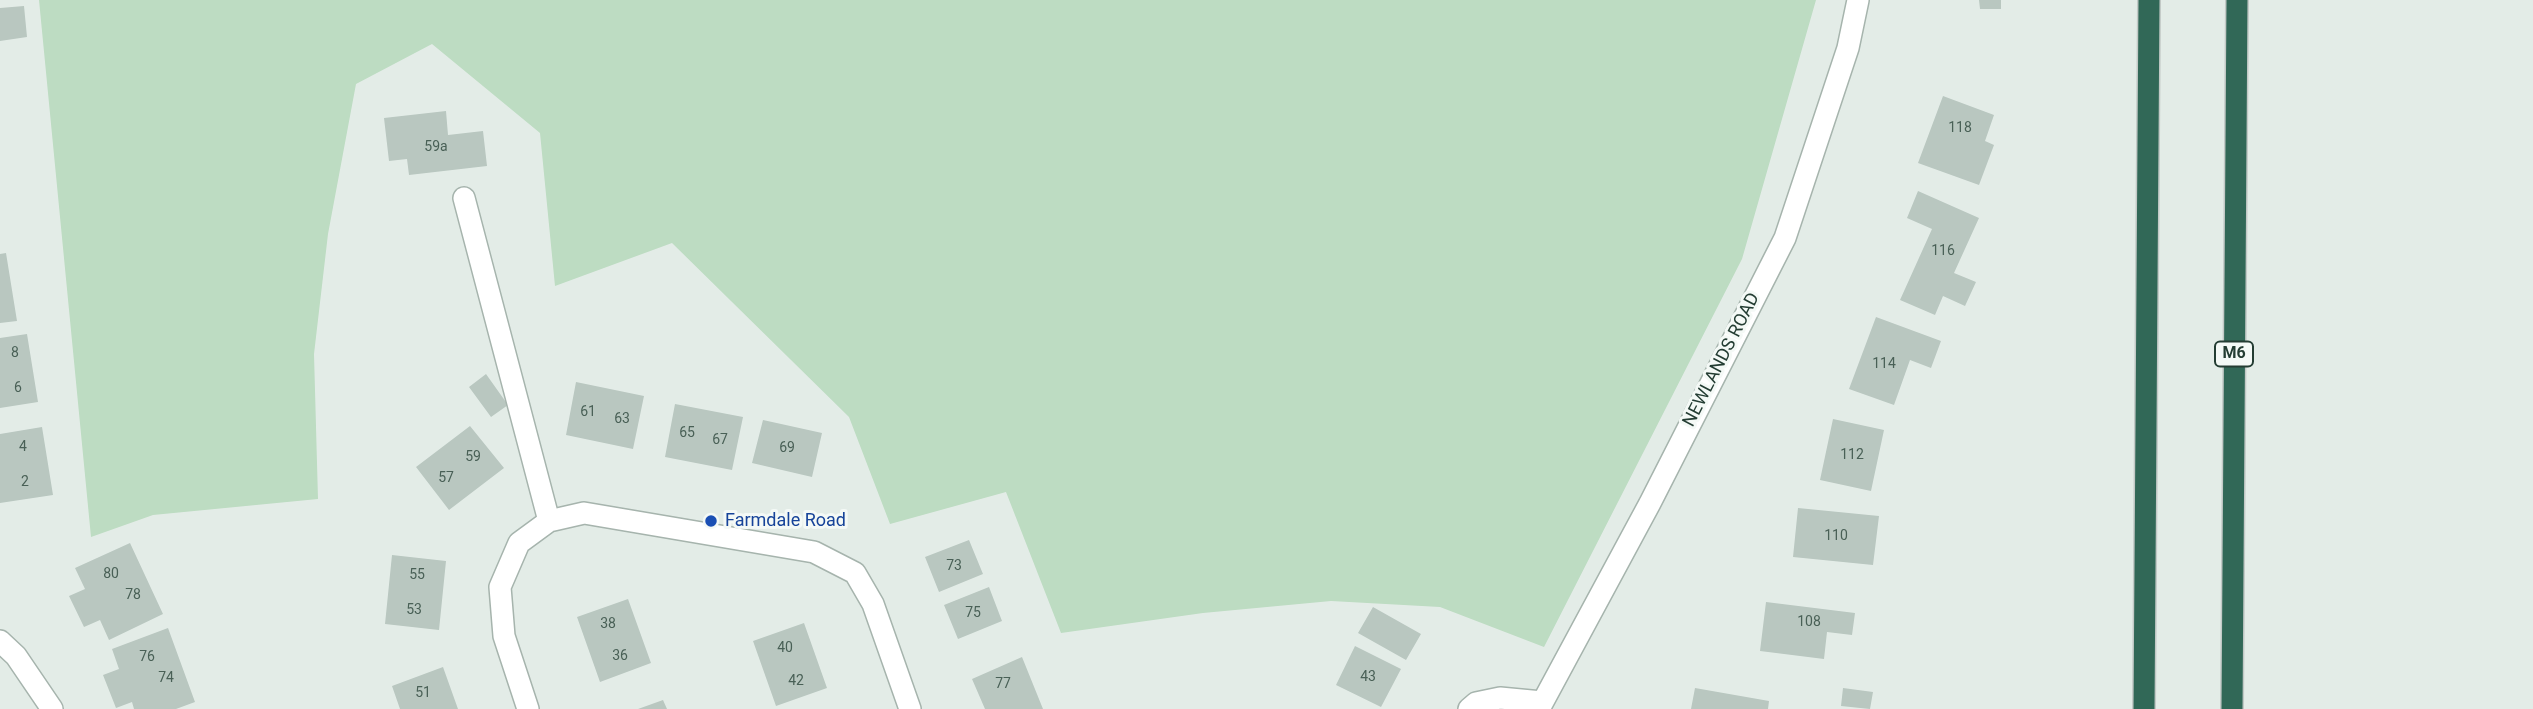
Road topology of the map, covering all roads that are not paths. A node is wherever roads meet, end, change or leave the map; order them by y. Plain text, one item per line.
1 (1858, 0) edge
2 (2149, 0) edge
3 (2237, 0) edge
4 (464, 198) dead end
5 (549, 521) junction
6 (0, 641) edge
7 (1540, 706) edge
8 (52, 709) edge
9 (528, 709) edge
10 (910, 709) edge
11 (1469, 709) edge
12 (2144, 709) edge
13 (2232, 709) edge

1 - 7 street, NEWLANDS ROAD
2 - 12 highway
3 - 13 highway, M6
4 - 5 street
5 - 9 street
5 - 10 street
6 - 8 street
7 - 11 street, NEWLANDS ROAD

